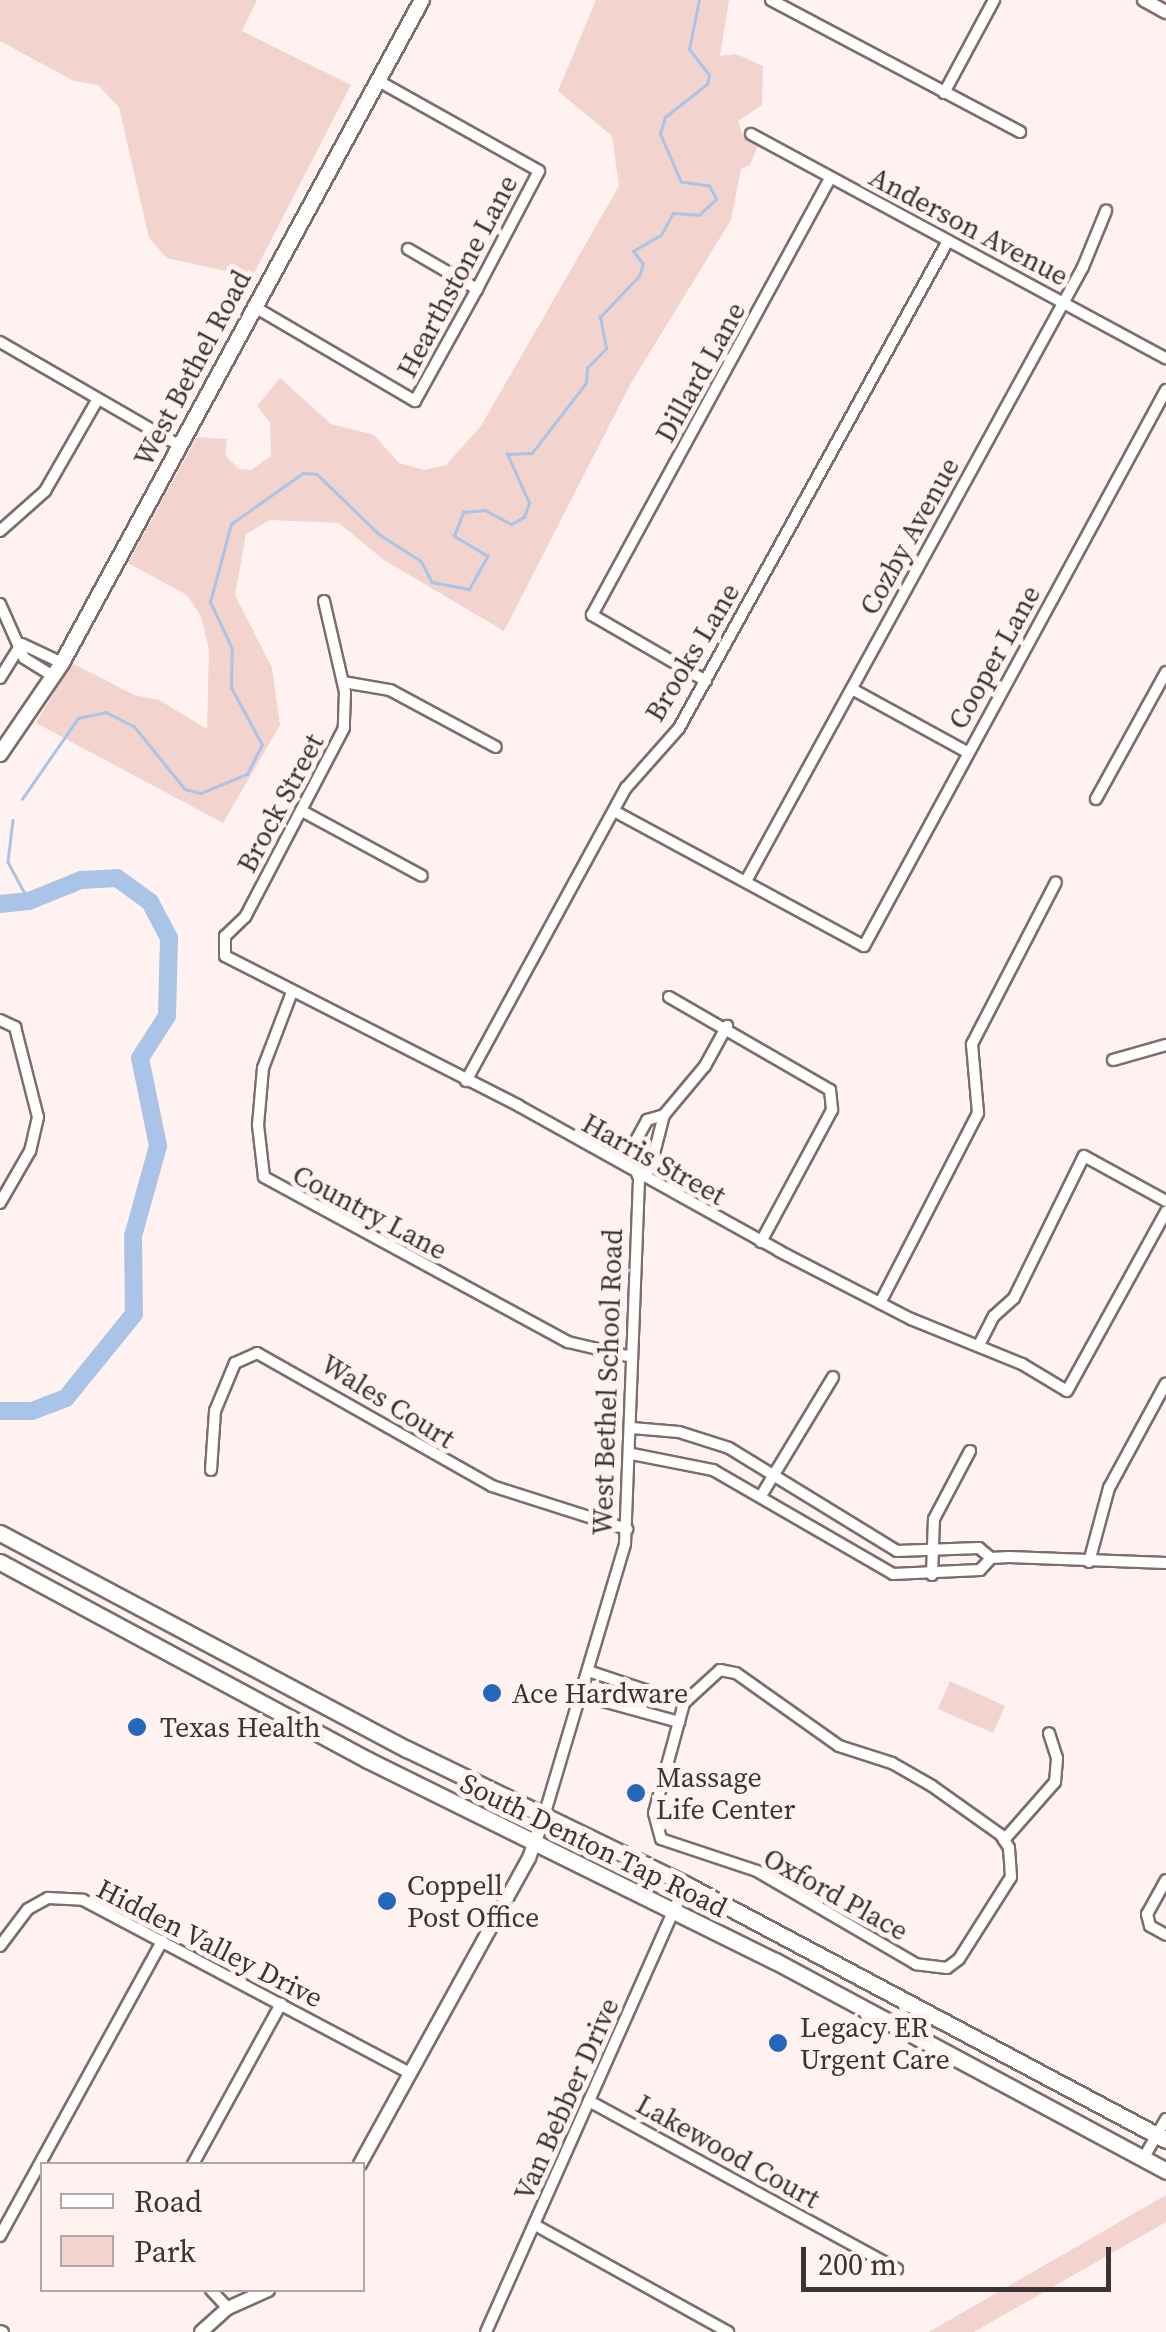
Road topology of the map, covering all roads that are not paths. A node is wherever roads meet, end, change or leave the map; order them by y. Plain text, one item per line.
1 (422, 0) edge
2 (771, 0) edge
3 (994, 0) edge
4 (1144, 0) edge
5 (1166, 12) edge
6 (377, 80) junction
7 (944, 93) junction
8 (1020, 132) dead end
9 (751, 134) dead end
10 (830, 178) junction
11 (1106, 211) dead end
12 (948, 240) junction
13 (408, 248) dead end
14 (477, 290) junction
15 (1064, 301) junction
16 (253, 306) junction
17 (0, 342) edge
18 (1166, 358) edge
19 (1166, 390) edge
20 (98, 399) junction
21 (180, 446) junction
22 (0, 531) edge
23 (324, 601) dead end
24 (0, 604) edge
25 (22, 644) junction
26 (62, 663) junction
27 (1166, 672) edge
28 (54, 677) junction
29 (0, 678) edge
30 (706, 681) junction
31 (342, 682) junction
32 (852, 688) junction
33 (496, 747) dead end
34 (967, 752) junction
35 (0, 754) edge
36 (1096, 799) dead end
37 (614, 810) junction
38 (302, 811) junction
39 (422, 876) dead end
40 (746, 881) junction
41 (1056, 882) dead end
42 (225, 956) joint
43 (292, 992) junction
44 (670, 997) dead end
45 (0, 1020) edge
46 (727, 1026) junction
47 (1166, 1045) edge
48 (1113, 1060) dead end
49 (466, 1081) junction
50 (664, 1115) junction
51 (639, 1177) junction
52 (1166, 1201) edge
53 (0, 1203) edge
54 (1166, 1212) edge
55 (761, 1242) junction
56 (880, 1303) junction
57 (980, 1343) junction
58 (632, 1358) junction
59 (834, 1377) dead end
60 (1166, 1383) edge
61 (632, 1428) junction
62 (970, 1451) dead end
63 (632, 1454) junction
64 (211, 1470) dead end
65 (774, 1476) junction
66 (761, 1496) junction
67 (627, 1529) junction
68 (0, 1533) edge
69 (930, 1551) junction
70 (991, 1558) junction
71 (0, 1562) edge
72 (1089, 1562) junction
73 (1166, 1563) edge
74 (932, 1576) junction
75 (147, 1612) junction
76 (135, 1634) junction
77 (588, 1671) junction
78 (264, 1675) junction
79 (581, 1695) junction
80 (252, 1697) junction
81 (684, 1703) junction
82 (679, 1722) junction
83 (1049, 1733) dead end
84 (544, 1816) junction
85 (1007, 1844) junction
86 (535, 1846) junction
87 (1166, 1880) edge
88 (686, 1884) junction
89 (672, 1912) junction
90 (1166, 1935) edge
91 (162, 1941) junction
92 (0, 1946) edge
93 (893, 1994) junction
94 (281, 2004) junction
95 (880, 2018) junction
96 (410, 2074) junction
97 (589, 2101) junction
98 (1166, 2119) edge
99 (1161, 2138) edge
100 (1143, 2158) junction
101 (41, 2162) edge
102 (194, 2162) edge
103 (361, 2162) edge
104 (40, 2163) edge
105 (1166, 2171) edge
106 (535, 2224) junction
107 (0, 2236) edge
108 (898, 2269) dead end
109 (212, 2292) edge
110 (264, 2292) edge
111 (228, 2308) junction
112 (202, 2332) edge
113 (486, 2332) edge
114 (728, 2332) edge

1 - 6 main road, West Bethel Road
2 - 7 street
3 - 7 street
4 - 5 street
6 - 14 street, Hearthstone Lane
6 - 16 main road, West Bethel Road
7 - 8 street
9 - 10 street, Anderson Avenue
10 - 12 street, Anderson Avenue
10 - 30 street, Dillard Lane
11 - 15 street, Cozby Avenue
12 - 15 street, Anderson Avenue
12 - 30 street, Brooks Lane
13 - 14 street
14 - 16 street, Hearthstone Lane
15 - 18 street, Anderson Avenue
15 - 32 street, Cozby Avenue
16 - 21 main road, West Bethel Road
17 - 20 street
19 - 34 street, Cooper Lane
20 - 21 street
20 - 22 street
21 - 26 main road, West Bethel Road
23 - 31 street, Brock Street
24 - 25 street
25 - 26 street
25 - 28 street
25 - 29 street
26 - 28 main road, West Bethel Road
27 - 36 street
28 - 35 main road, West Bethel Road
30 - 37 street, Brooks Lane
31 - 33 street
31 - 38 street, Brock Street
32 - 34 street
32 - 40 street, Cozby Avenue
34 - 40 street, Cooper Lane
37 - 40 street
37 - 49 street, Brooks Lane
38 - 39 street
38 - 42 street, Brock Street
41 - 56 street
42 - 43 street, Harris Street
43 - 49 street, Harris Street
43 - 58 street, Country Lane
44 - 46 street
45 - 53 street
46 - 50 street
46 - 55 street
47 - 48 street
49 - 51 street, Harris Street
50 - 51 street
50 - 51 street, West Bethel School Road
51 - 55 street, Harris Street
51 - 58 street, West Bethel School Road
52 - 57 street
54 - 57 street, Harris Street
55 - 56 street, Harris Street
56 - 57 street, Harris Street
58 - 61 street, West Bethel School Road
59 - 65 street
60 - 72 street
61 - 63 street, West Bethel School Road
61 - 65 street
62 - 69 street
63 - 66 street
63 - 67 street, West Bethel School Road
64 - 67 street, Wales Court
65 - 66 street
65 - 69 street
66 - 74 street
67 - 77 street, West Bethel School Road
68 - 75 main road, South Denton Tap Road
69 - 70 street
69 - 74 street
70 - 72 street
70 - 74 street
71 - 76 main road, South Denton Tap Road
72 - 73 street
75 - 76 main road
75 - 78 main road, South Denton Tap Road
76 - 80 main road, South Denton Tap Road
77 - 79 street, West Bethel School Road
77 - 81 street
78 - 80 main road
78 - 84 main road, South Denton Tap Road
79 - 82 street
79 - 84 street, West Bethel School Road
80 - 86 main road, South Denton Tap Road
81 - 82 street
81 - 85 street
82 - 85 street, Oxford Place
83 - 85 street
84 - 86 street
84 - 88 main road, South Denton Tap Road
86 - 89 main road, South Denton Tap Road
86 - 96 street
87 - 90 street
88 - 89 street, Van Bebber Drive
88 - 93 main road, South Denton Tap Road
89 - 95 main road, South Denton Tap Road
89 - 97 street, Van Bebber Drive
91 - 92 street, Hidden Valley Drive
91 - 94 street, Hidden Valley Drive
91 - 101 street
93 - 95 main road
93 - 99 main road, South Denton Tap Road
94 - 96 street, Hidden Valley Drive
94 - 102 street
95 - 100 main road, South Denton Tap Road
96 - 103 street
97 - 106 street, Van Bebber Drive
97 - 108 street, Lakewood Court
98 - 99 street
99 - 100 street
100 - 105 main road, South Denton Tap Road
104 - 107 street
106 - 113 street, Van Bebber Drive
106 - 114 street
109 - 111 street
110 - 111 street
111 - 112 street

